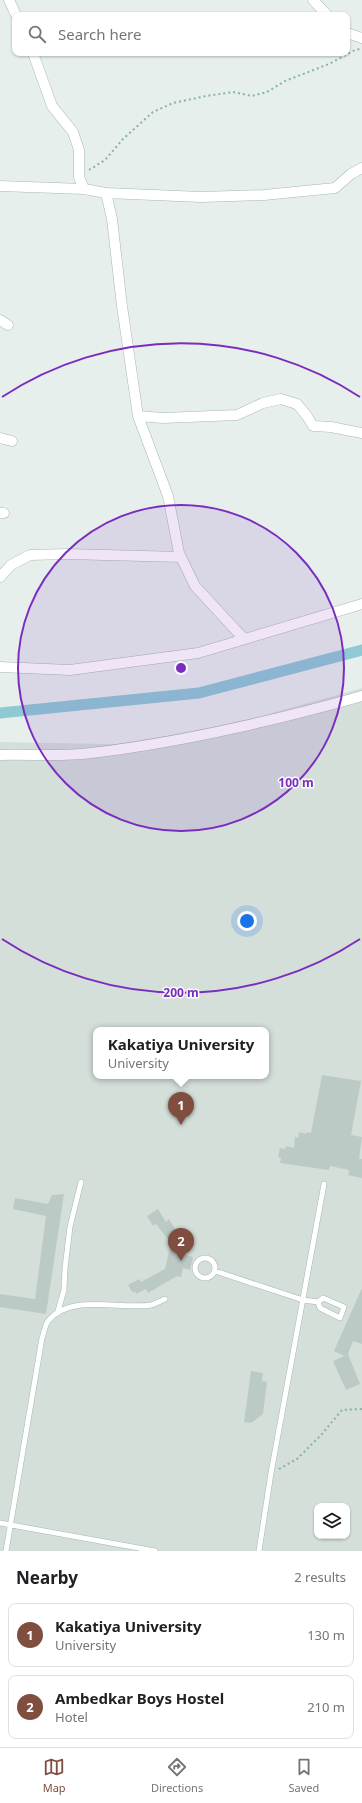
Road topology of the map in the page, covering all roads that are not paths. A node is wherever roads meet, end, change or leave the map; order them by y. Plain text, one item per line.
1 (9, 0) edge
2 (313, 0) edge
3 (15, 12) edge
4 (323, 12) edge
5 (350, 34) edge
6 (362, 38) edge
7 (34, 56) edge
8 (362, 168) edge
9 (0, 186) edge
10 (84, 189) junction
11 (106, 193) junction
12 (138, 416) junction
13 (362, 433) edge
14 (0, 438) edge
15 (12, 441) dead end
16 (181, 557) junction
17 (0, 577) edge
18 (362, 604) edge
19 (244, 639) junction
20 (0, 668) edge
21 (362, 696) edge
22 (0, 755) edge
23 (81, 1182) dead end
24 (324, 1184) dead end
25 (215, 1271) junction
26 (165, 1298) dead end
27 (303, 1300) junction
28 (318, 1302) junction
29 (58, 1310) junction
30 (0, 1523) edge
31 (11, 1525) junction
32 (6, 1551) edge
33 (155, 1551) edge
34 (259, 1551) edge

1 - 3 street
2 - 4 street
5 - 6 street
7 - 10 street
8 - 11 street
9 - 10 street
10 - 11 street
11 - 12 street
12 - 13 street
12 - 16 street
14 - 15 street
16 - 17 street
16 - 19 street
18 - 19 street
19 - 20 street
21 - 22 street
23 - 29 lane
24 - 27 lane
25 - 25 lane
25 - 27 lane
26 - 29 lane
27 - 28 lane
27 - 34 lane
28 - 28 lane
29 - 31 lane
30 - 31 lane
31 - 32 lane
31 - 33 lane

